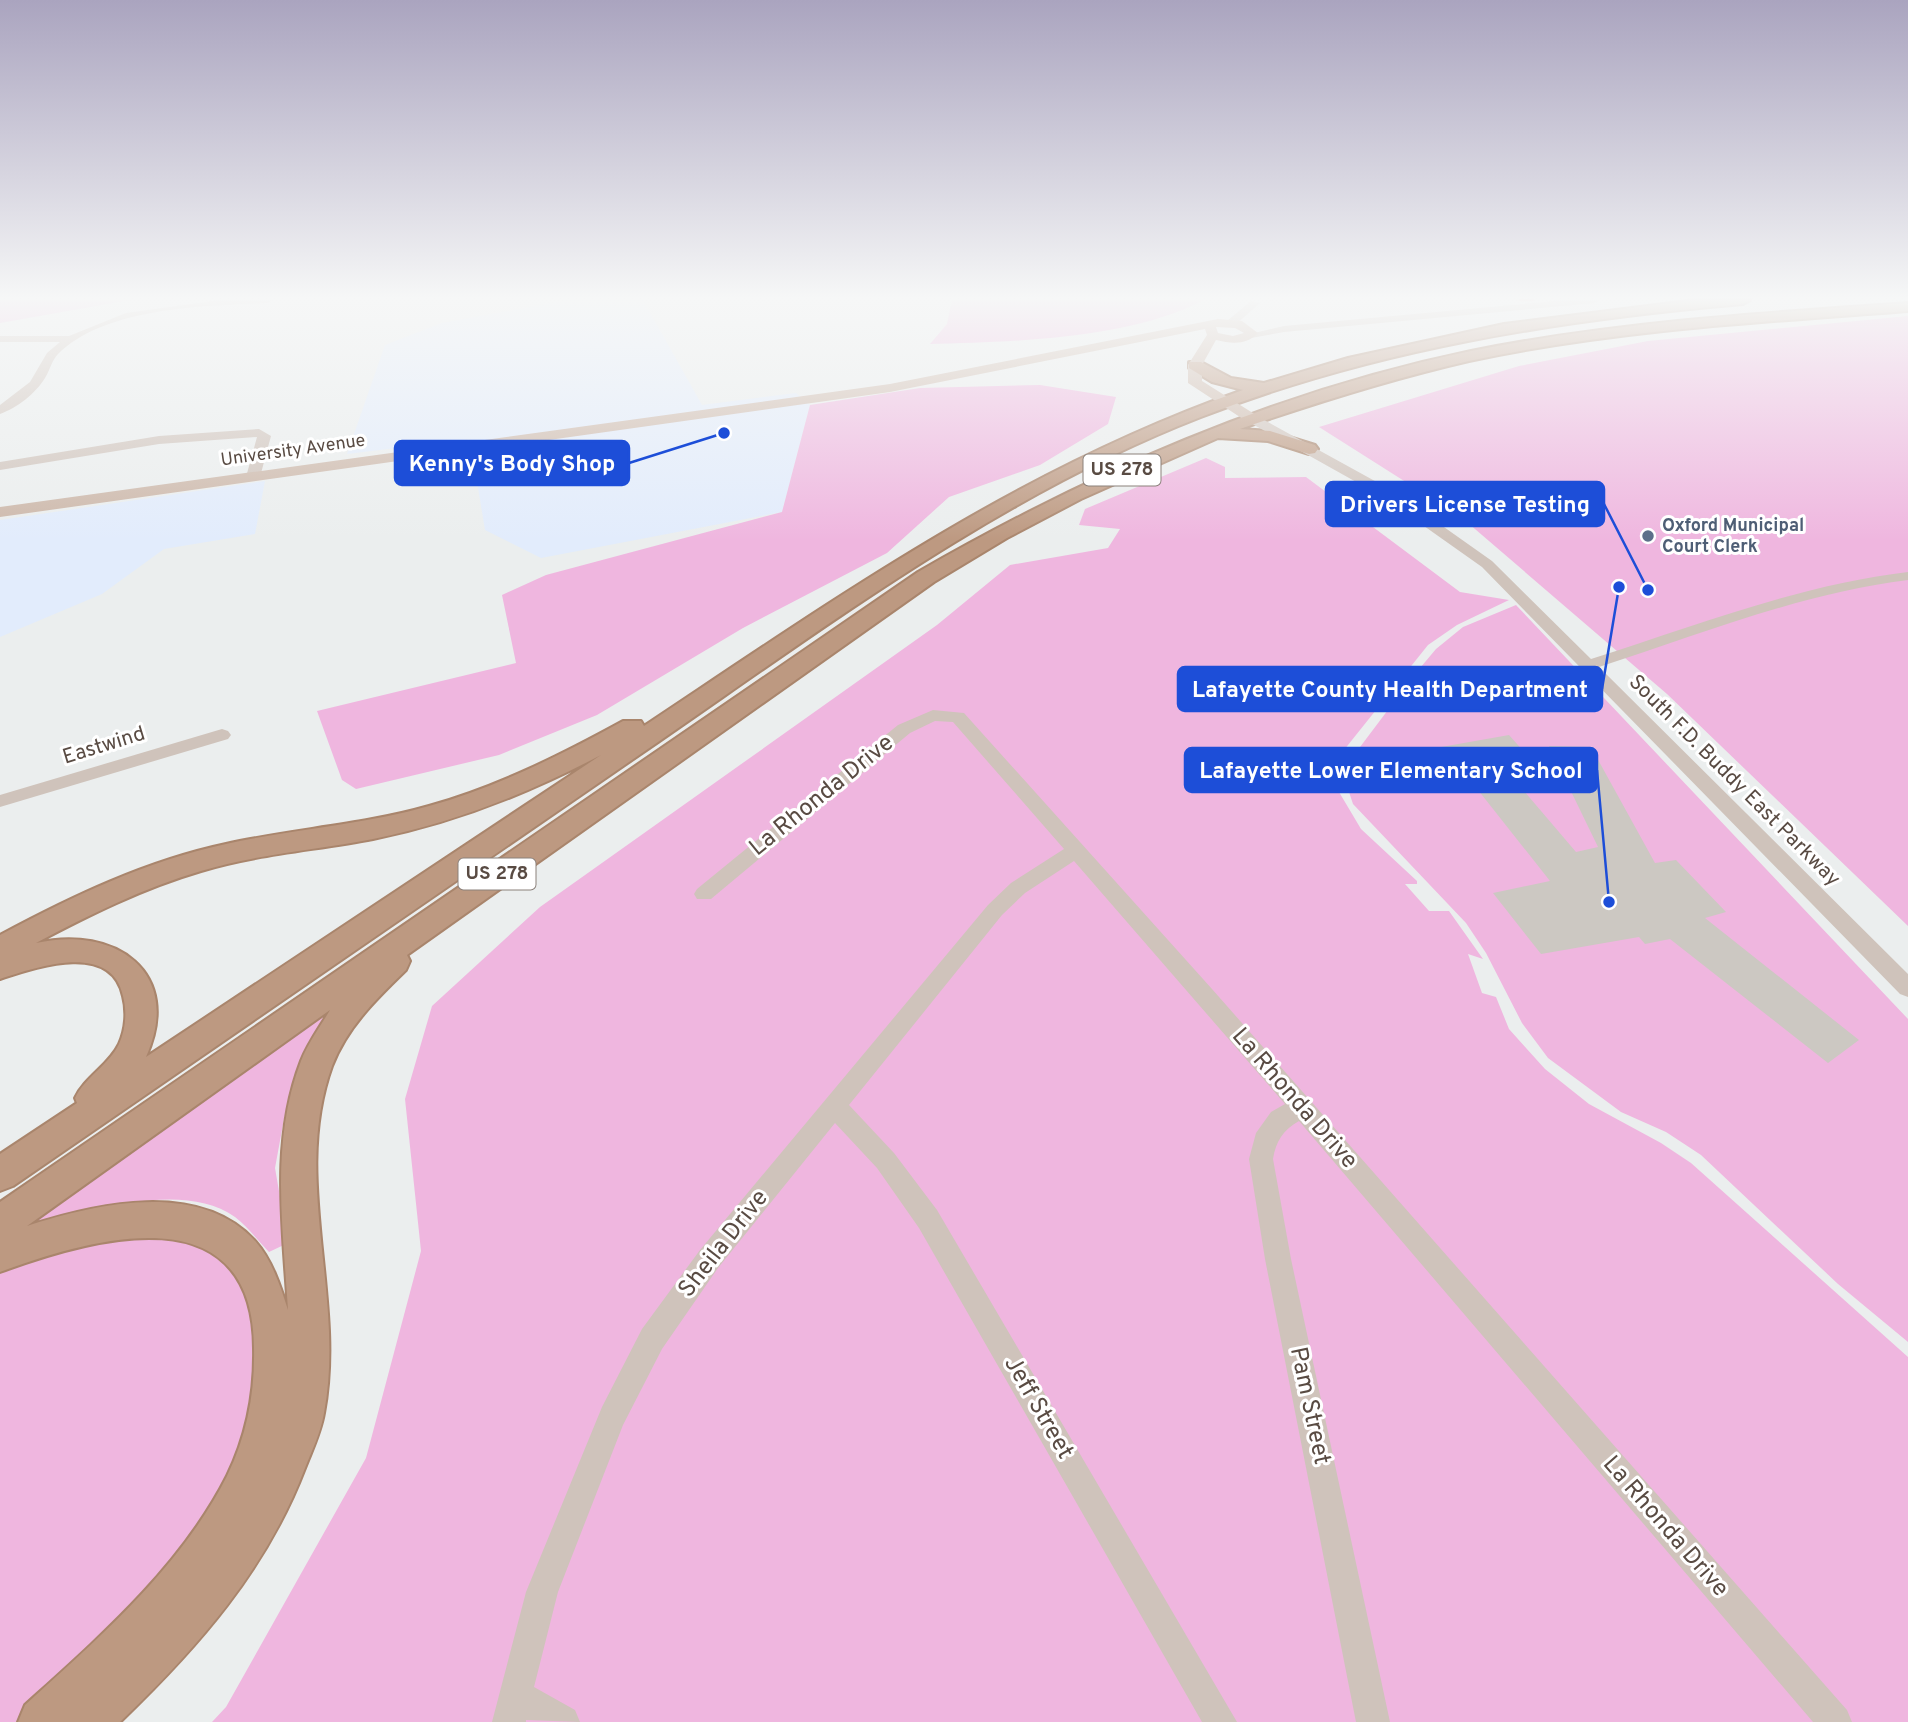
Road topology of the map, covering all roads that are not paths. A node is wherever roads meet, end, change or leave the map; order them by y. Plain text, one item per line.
1 (37, 380) edge
2 (923, 380) edge
3 (1194, 380) edge
4 (1209, 380) edge
5 (1220, 380) edge
6 (1293, 380) edge
7 (1372, 380) edge
8 (1270, 387) junction
9 (1315, 396) junction
10 (1222, 402) junction
11 (0, 410) edge
12 (1183, 417) junction
13 (1251, 418) junction
14 (1169, 449) junction
15 (1309, 449) junction
16 (0, 466) edge
17 (253, 477) junction
18 (0, 512) edge
19 (1908, 576) edge
20 (802, 631) junction
21 (1590, 665) junction
22 (222, 735) dead end
23 (0, 802) edge
24 (1075, 851) junction
25 (704, 894) dead end
26 (447, 909) junction
27 (0, 949) edge
28 (0, 967) edge
29 (1908, 988) edge
30 (1301, 1107) junction
31 (836, 1108) junction
32 (29, 1155) junction
33 (0, 1174) edge
34 (0, 1223) edge
35 (0, 1254) edge
36 (513, 1709) edge
37 (42, 1722) edge
38 (85, 1722) edge
39 (563, 1722) edge
40 (1220, 1722) edge
41 (1373, 1722) edge
42 (1835, 1722) edge

1 - 11 street
2 - 17 main road, University Avenue
3 - 12 highway
4 - 10 main road
5 - 8 highway
6 - 8 highway
7 - 9 highway
8 - 10 highway
9 - 13 highway
9 - 15 highway
10 - 12 highway, US 278
10 - 13 main road
12 - 20 highway, US 278
13 - 14 highway, US 278
13 - 15 street, South F.D. Buddy East Parkway
14 - 15 highway
14 - 26 highway, US 278
15 - 21 street, South F.D. Buddy East Parkway
16 - 17 street
17 - 18 main road, University Avenue
19 - 21 street
20 - 27 highway
20 - 32 highway, US 278
21 - 29 street, South F.D. Buddy East Parkway
22 - 23 street, Eastwind
24 - 25 street, La Rhonda Drive
24 - 30 street, La Rhonda Drive
24 - 31 street, Sheila Drive
26 - 34 highway, US 278
26 - 38 highway
28 - 32 highway
30 - 41 street, Pam Street
30 - 42 street, La Rhonda Drive
31 - 36 street, Sheila Drive
31 - 40 street, Jeff Street
32 - 33 highway, US 278
35 - 37 highway
36 - 39 street

